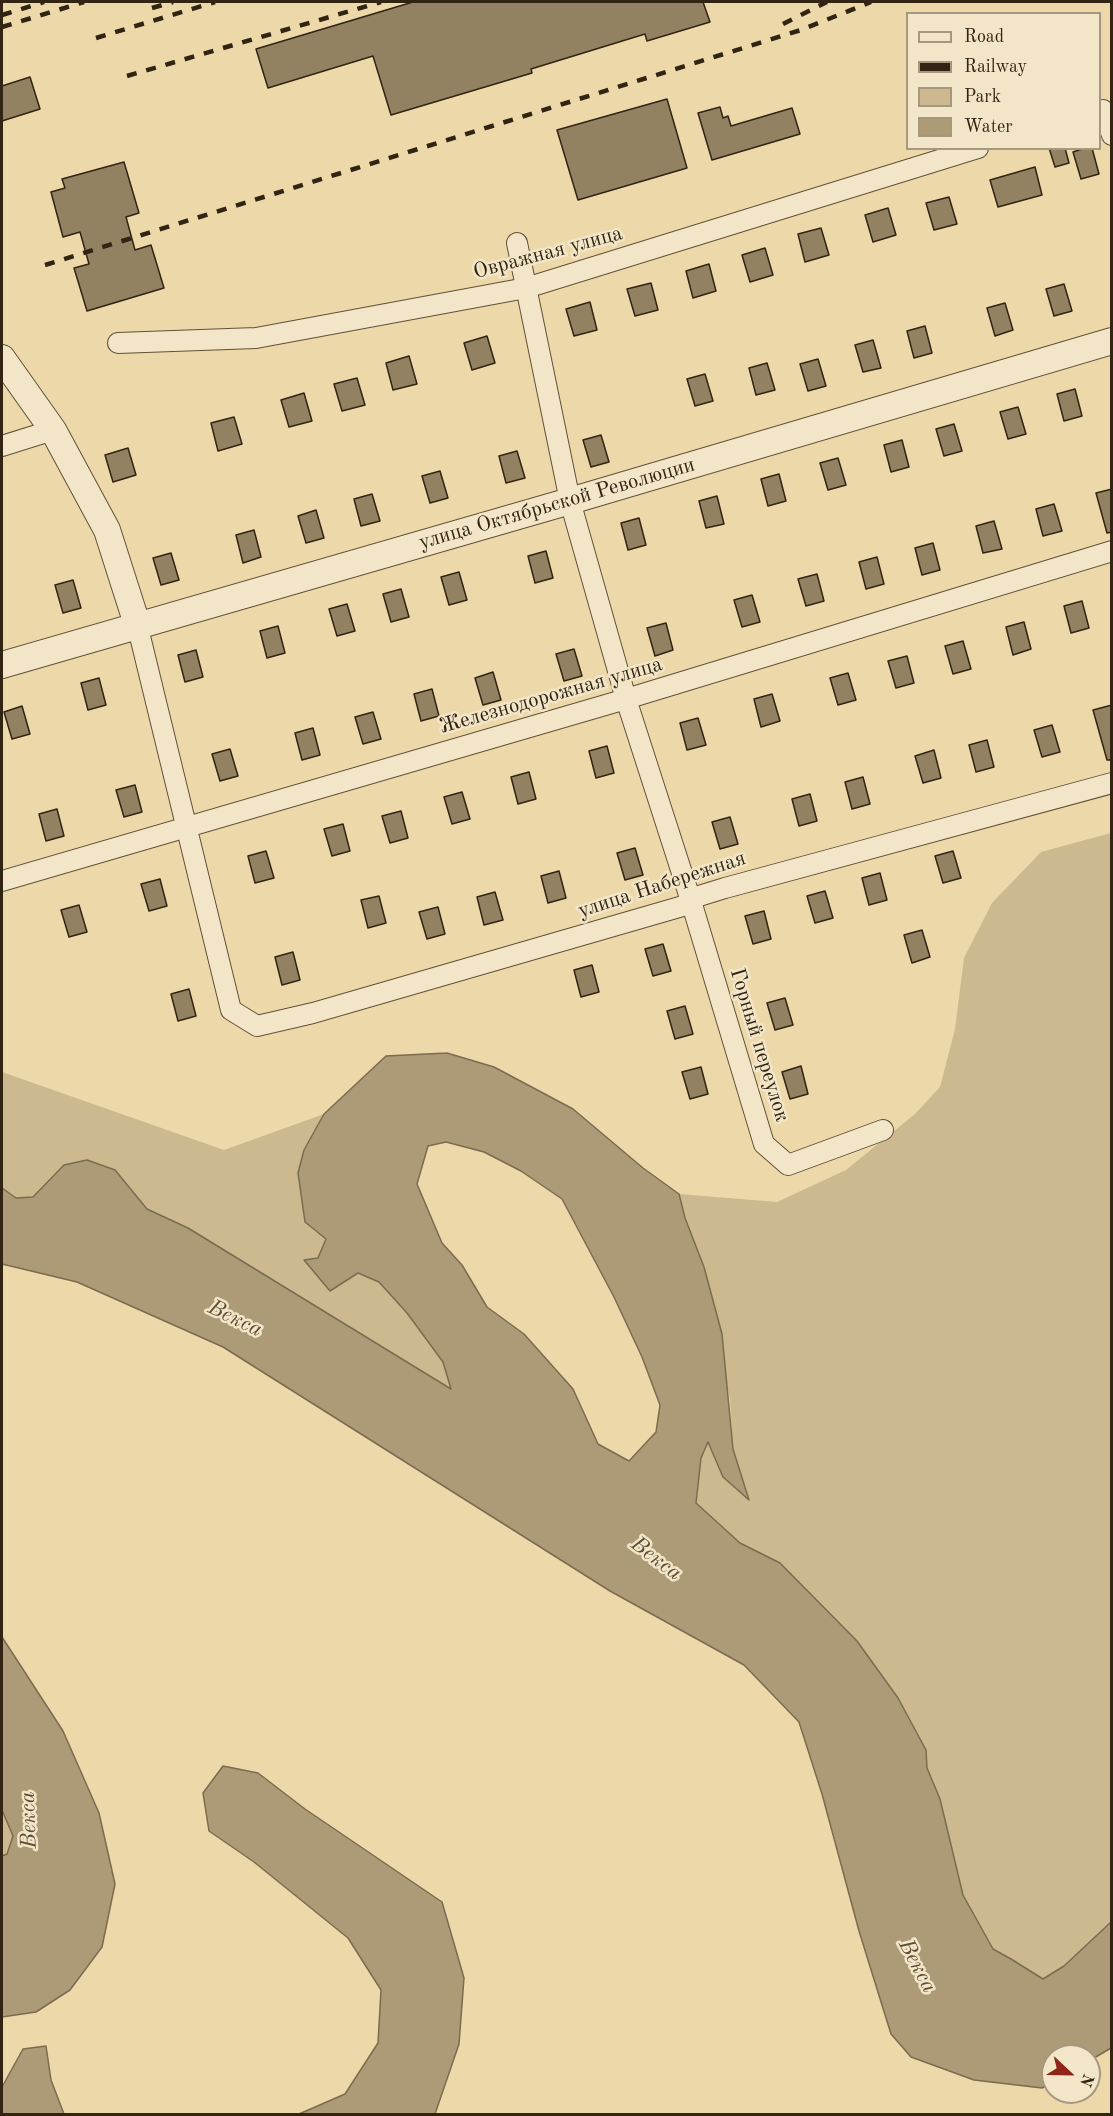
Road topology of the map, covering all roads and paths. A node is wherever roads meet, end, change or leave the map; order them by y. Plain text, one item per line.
1 (1105, 109) edge
2 (1112, 135) edge
3 (972, 150) edge
4 (517, 243) dead end
5 (526, 288) junction
6 (1112, 341) edge
7 (118, 344) dead end
8 (2, 358) edge
9 (53, 430) junction
10 (2, 446) edge
11 (570, 501) junction
12 (1112, 551) edge
13 (138, 624) junction
14 (2, 665) edge
15 (626, 699) junction
16 (1112, 783) edge
17 (187, 828) junction
18 (2, 881) edge
19 (691, 901) junction
20 (883, 1130) dead end

1 - 2 street
3 - 5 street, Овражная улица
4 - 5 street
5 - 7 street, Овражная улица
5 - 11 street
6 - 11 street, улица Октябрьской Революции
8 - 9 street
9 - 10 street
9 - 13 street
11 - 13 street, улица Октябрьской Революции
11 - 15 street
12 - 15 street, Железнодорожная улица
13 - 14 street, улица Октябрьской Революции
13 - 17 street
15 - 17 street, Железнодорожная улица
15 - 19 street
16 - 19 street, улица Набережная
17 - 18 street, Железнодорожная улица
17 - 19 street, улица Набережная
19 - 20 street, Горный переулок

